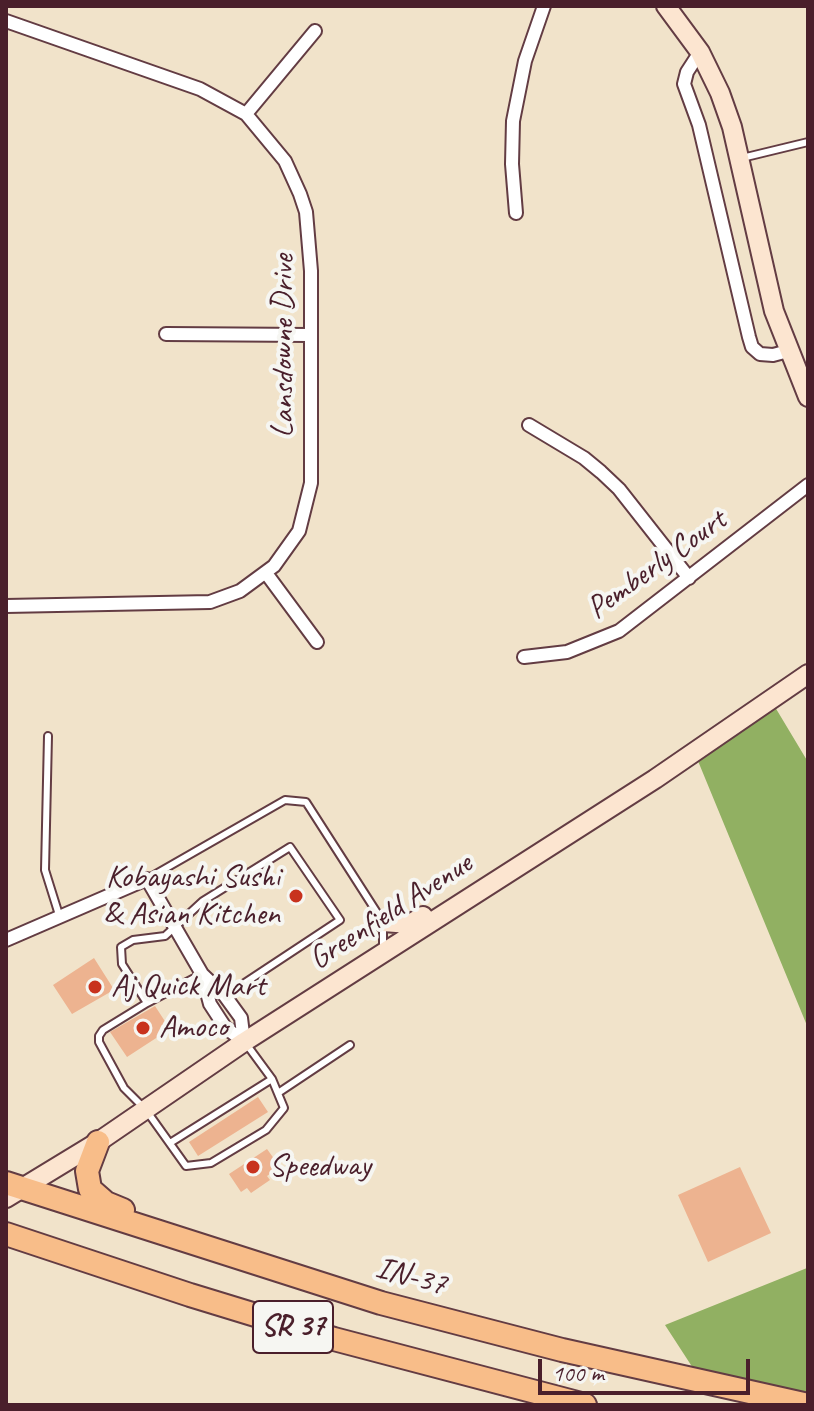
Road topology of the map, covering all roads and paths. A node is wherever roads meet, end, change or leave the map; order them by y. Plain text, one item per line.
1 (544, 6) edge
2 (666, 6) edge
3 (6, 21) edge
4 (315, 31) dead end
5 (700, 52) junction
6 (246, 114) junction
7 (807, 143) edge
8 (739, 159) junction
9 (516, 213) dead end
10 (166, 334) dead end
11 (310, 335) junction
12 (788, 351) junction
13 (808, 397) edge
14 (529, 425) dead end
15 (808, 485) edge
16 (266, 573) junction
17 (689, 578) junction
18 (6, 606) edge
19 (317, 642) dead end
20 (524, 657) dead end
21 (807, 678) edge
22 (48, 736) dead end
23 (548, 847) junction
24 (147, 879) junction
25 (60, 918) junction
26 (383, 922) junction
27 (175, 928) junction
28 (6, 940) edge
29 (383, 952) junction
30 (202, 974) junction
31 (225, 996) junction
32 (147, 1003) junction
33 (244, 1042) junction
34 (350, 1045) dead end
35 (272, 1079) junction
36 (278, 1093) junction
37 (146, 1110) junction
38 (98, 1142) junction
39 (170, 1143) junction
40 (12, 1190) edge
41 (6, 1234) edge
42 (381, 1303) junction
43 (585, 1405) edge
44 (808, 1405) edge

1 - 9 street
2 - 5 main road
3 - 6 street, Lansdowne Drive
4 - 6 street
5 - 8 main road
5 - 12 street
6 - 11 street, Lansdowne Drive
7 - 8 lane
8 - 12 main road
10 - 11 street
11 - 16 street, Lansdowne Drive
12 - 13 main road
14 - 17 street
15 - 17 street, Pemberly Court
16 - 18 street, Lansdowne Drive
16 - 19 street
17 - 20 street, Pemberly Court
21 - 23 main road, Greenfield Avenue
22 - 25 lane
23 - 26 main road
23 - 29 main road, Greenfield Avenue
24 - 25 street
24 - 26 lane
24 - 27 street
25 - 28 street
26 - 29 lane
27 - 30 street
27 - 31 lane
27 - 32 lane
29 - 33 main road, Greenfield Avenue
30 - 31 street
30 - 32 lane
30 - 33 street
31 - 33 street
32 - 37 lane
33 - 35 lane
33 - 37 main road, Greenfield Avenue
34 - 36 lane
35 - 36 lane
35 - 39 lane
36 - 39 lane
37 - 38 main road, Greenfield Avenue
37 - 39 lane
38 - 40 main road, Greenfield Avenue
38 - 42 highway
40 - 42 highway, IN-37 / SR 37
41 - 43 highway, SR 37
42 - 44 highway, IN-37 / SR 37

